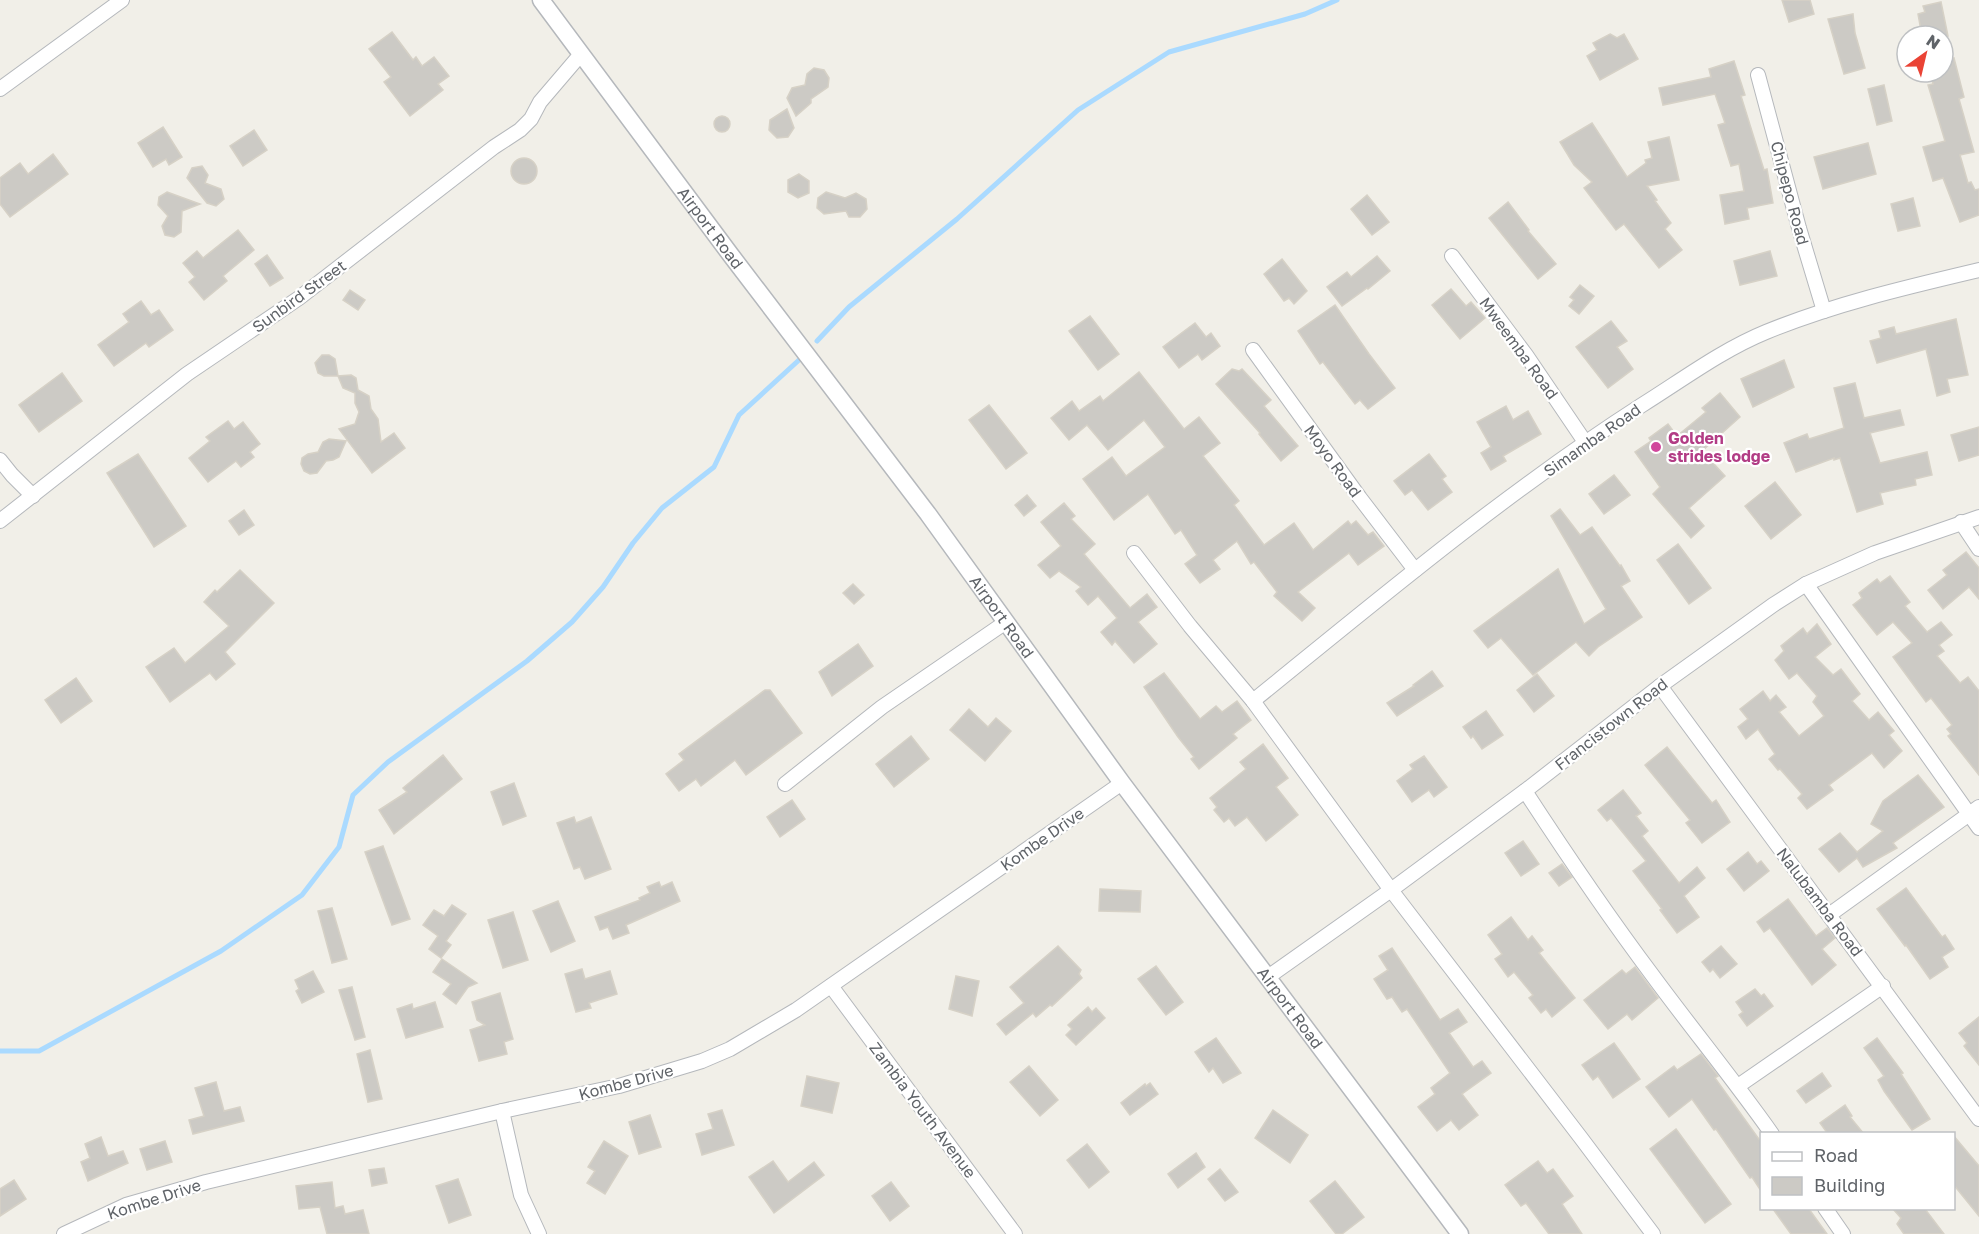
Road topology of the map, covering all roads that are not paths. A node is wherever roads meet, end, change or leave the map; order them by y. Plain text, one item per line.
1 (123, 0) edge
2 (541, 0) edge
3 (581, 54) junction
4 (1758, 75) dead end
5 (0, 89) edge
6 (1452, 256) dead end
7 (1979, 270) edge
8 (1824, 311) junction
9 (1253, 350) dead end
10 (1585, 442) junction
11 (0, 460) edge
12 (33, 496) junction
13 (1979, 517) edge
14 (0, 521) edge
15 (1961, 522) junction
16 (1979, 549) edge
17 (1134, 553) dead end
18 (1415, 570) junction
19 (1806, 584) junction
20 (1006, 622) junction
21 (1660, 686) junction
22 (1253, 701) junction
23 (1122, 783) junction
24 (785, 784) dead end
25 (1525, 791) junction
26 (1974, 810) edge
27 (1979, 828) edge
28 (1391, 890) junction
29 (1829, 915) junction
30 (1268, 977) junction
31 (831, 986) junction
32 (1883, 986) junction
33 (1738, 1086) junction
34 (502, 1112) junction
35 (1979, 1119) edge
36 (1771, 1132) edge
37 (1826, 1210) edge
38 (64, 1234) edge
39 (539, 1234) edge
40 (1015, 1234) edge
41 (1460, 1234) edge
42 (1653, 1234) edge
43 (1843, 1234) edge

1 - 5 street
2 - 3 street, Airport Road
3 - 12 street, Sunbird Street
3 - 20 street, Airport Road
4 - 8 street, Chipepo Road
6 - 10 street, Mweemba Road
7 - 8 street, Simamba Road
8 - 10 street, Simamba Road
9 - 18 street, Moyo Road
10 - 18 street, Simamba Road
11 - 12 street
12 - 14 street, Sunbird Street
13 - 15 street, Francistown Road
15 - 16 street
15 - 19 street, Francistown Road
17 - 22 street
18 - 22 street, Simamba Road
19 - 21 street, Francistown Road
19 - 26 street
20 - 23 street, Airport Road
20 - 24 street
21 - 25 street, Francistown Road
21 - 29 street, Nalubamba Road
22 - 28 street
23 - 30 street, Airport Road
23 - 31 street, Kombe Drive
25 - 28 street, Francistown Road
25 - 33 street
26 - 27 street
26 - 29 street
28 - 30 street, Francistown Road
28 - 42 street
29 - 32 street, Nalubamba Road
30 - 41 street, Airport Road
31 - 34 street, Kombe Drive
31 - 40 street, Zambia Youth Avenue
32 - 33 street
32 - 35 street, Nalubamba Road
33 - 36 street
34 - 38 street, Kombe Drive
34 - 39 street
37 - 43 street

